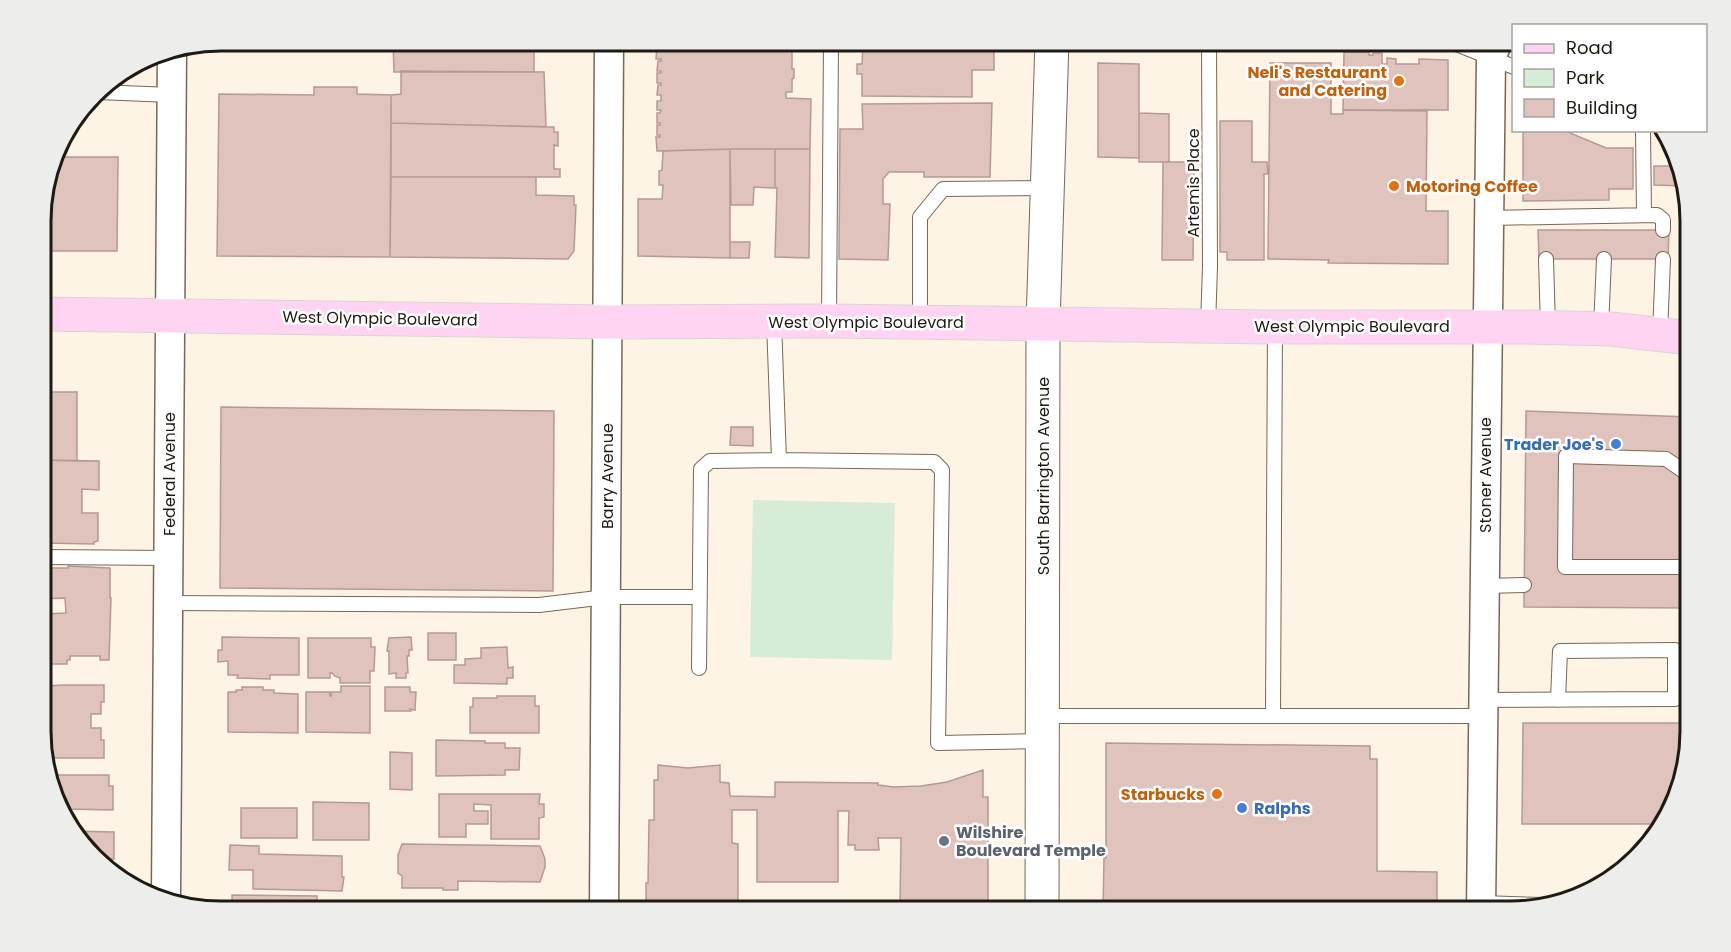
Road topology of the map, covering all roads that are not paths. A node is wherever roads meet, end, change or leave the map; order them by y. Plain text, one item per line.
1 (609, 51) edge
2 (831, 51) edge
3 (1052, 51) edge
4 (1209, 51) edge
5 (1501, 55) edge
6 (172, 58) edge
7 (111, 93) edge
8 (172, 95) junction
9 (1643, 132) edge
10 (1047, 188) junction
11 (1644, 215) junction
12 (1489, 218) junction
13 (1663, 230) dead end
14 (1546, 259) dead end
15 (1604, 259) dead end
16 (1663, 259) dead end
17 (51, 314) edge
18 (170, 315) junction
19 (830, 321) junction
20 (608, 322) junction
21 (774, 322) junction
22 (920, 322) junction
23 (1043, 324) junction
24 (1208, 326) junction
25 (1487, 326) junction
26 (1275, 327) junction
27 (1548, 327) junction
28 (1601, 329) junction
29 (1675, 336) edge
30 (779, 460) junction
31 (1680, 469) edge
32 (51, 557) edge
33 (168, 558) junction
34 (1680, 567) edge
35 (1524, 585) dead end
36 (1484, 586) junction
37 (606, 597) junction
38 (700, 597) junction
39 (168, 603) junction
40 (699, 668) dead end
41 (1558, 700) junction
42 (1483, 708) junction
43 (1273, 716) junction
44 (1042, 728) junction
45 (166, 892) edge
46 (604, 901) edge
47 (1042, 901) edge
48 (1481, 901) edge

1 - 20 street, Barry Avenue
2 - 19 lane
3 - 10 street, South Barrington Avenue
4 - 24 lane, Artemis Place
5 - 12 street, Stoner Avenue
6 - 8 street, Federal Avenue
7 - 8 lane
8 - 18 street, Federal Avenue
9 - 11 lane
10 - 22 lane
10 - 23 street, South Barrington Avenue
11 - 12 lane
11 - 13 lane
12 - 25 street, Stoner Avenue
14 - 27 lane
15 - 28 lane
16 - 29 lane
17 - 18 main road, West Olympic Boulevard
18 - 20 main road, West Olympic Boulevard
18 - 33 street, Federal Avenue
19 - 21 main road, West Olympic Boulevard
19 - 22 main road, West Olympic Boulevard
20 - 21 main road, West Olympic Boulevard
20 - 37 street, Barry Avenue
21 - 30 lane
22 - 23 main road, West Olympic Boulevard
23 - 24 main road, West Olympic Boulevard
23 - 44 street, South Barrington Avenue
24 - 26 main road, West Olympic Boulevard
25 - 26 main road, West Olympic Boulevard
25 - 27 main road, West Olympic Boulevard
25 - 36 street, Stoner Avenue
26 - 43 lane
27 - 28 main road, West Olympic Boulevard
28 - 29 main road, West Olympic Boulevard
30 - 38 lane
30 - 44 lane
31 - 34 lane
32 - 33 lane
33 - 39 street, Federal Avenue
35 - 36 lane
36 - 42 street, Stoner Avenue
37 - 38 lane
37 - 39 lane
37 - 46 street, Barry Avenue
38 - 40 lane
39 - 45 street, Federal Avenue
41 - 41 lane
41 - 42 lane
42 - 43 lane
42 - 48 street, Stoner Avenue
43 - 44 lane
44 - 47 street, South Barrington Avenue

